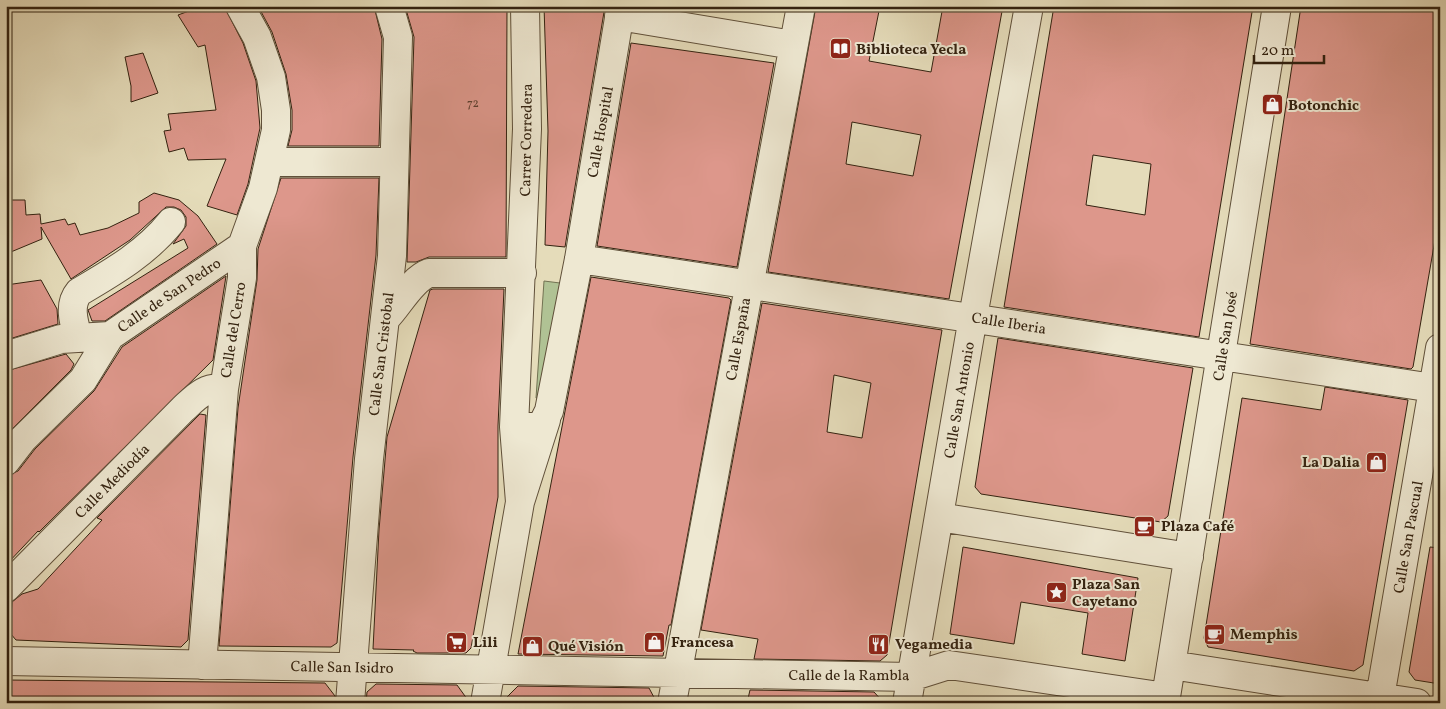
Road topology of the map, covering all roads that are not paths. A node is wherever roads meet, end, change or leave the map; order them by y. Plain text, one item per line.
1 (240, 6) edge
2 (389, 6) edge
3 (525, 6) edge
4 (801, 6) edge
5 (1029, 6) edge
6 (1277, 6) edge
7 (620, 11) edge
8 (793, 45) junction
9 (269, 162) junction
10 (394, 162) junction
11 (171, 222) dead end
12 (242, 246) junction
13 (579, 259) junction
14 (522, 274) junction
15 (748, 285) junction
16 (973, 317) junction
17 (386, 318) junction
18 (110, 336) junction
19 (78, 337) junction
20 (1440, 348) edge
21 (6, 356) edge
22 (1222, 356) junction
23 (224, 389) junction
24 (1436, 389) edge
25 (546, 420) junction
26 (514, 428) junction
27 (6, 461) edge
28 (520, 502) junction
29 (939, 517) junction
30 (1189, 557) junction
31 (6, 588) edge
32 (6, 661) edge
33 (202, 665) junction
34 (1171, 665) junction
35 (354, 666) junction
36 (490, 672) junction
37 (677, 673) junction
38 (909, 690) edge
39 (1165, 700) edge
40 (1380, 700) edge
41 (350, 703) edge
42 (485, 703) edge
43 (672, 703) edge
44 (1416, 703) edge

1 - 9 street, Calle del Cerro
2 - 10 street, Calle San Cristobal
3 - 14 street, Carrer Corredera
4 - 8 street, Calle España
5 - 16 street, Calle San Antonio
6 - 22 street, Calle San José
7 - 8 street
7 - 13 street, Calle Hospital
8 - 15 street, Calle España
9 - 10 street
9 - 12 street, Calle del Cerro
10 - 17 street, Calle San Cristobal
11 - 19 street
12 - 18 street, Calle de San Pedro
12 - 23 street, Calle del Cerro
13 - 15 street, Calle Iberia
13 - 25 street, Calle Hospital
14 - 17 street
14 - 26 street, Carrer Corredera
15 - 16 street, Calle Iberia
15 - 37 street, Calle España
16 - 22 street, Calle Iberia
16 - 29 street, Calle San Antonio
17 - 35 street, Calle San Cristobal
18 - 19 street, Calle de San Pedro
18 - 27 street
19 - 21 street, Calle de San Pedro
20 - 24 street, Calle San Pascual
22 - 24 street, Calle Iberia
22 - 30 street, Calle San José
23 - 31 street, Calle Mediodía
23 - 33 street, Calle del Cerro
24 - 40 street, Calle San Pascual
25 - 26 street
25 - 28 street, Calle Hospital
26 - 28 street, Carrer Corredera
28 - 36 street
29 - 30 street
29 - 38 street, Calle San Antonio
30 - 34 street, Calle San José
32 - 33 street, Calle San Isidro
33 - 35 street, Calle San Isidro
34 - 39 street, Calle San José
34 - 40 street
35 - 36 street, Calle San Isidro
35 - 41 street, Calle San Cristobal
36 - 37 street, Calle San Isidro
36 - 42 street
37 - 38 street, Calle de la Rambla
37 - 43 street, Calle España
38 - 39 street, Calle de la Rambla
40 - 44 street

